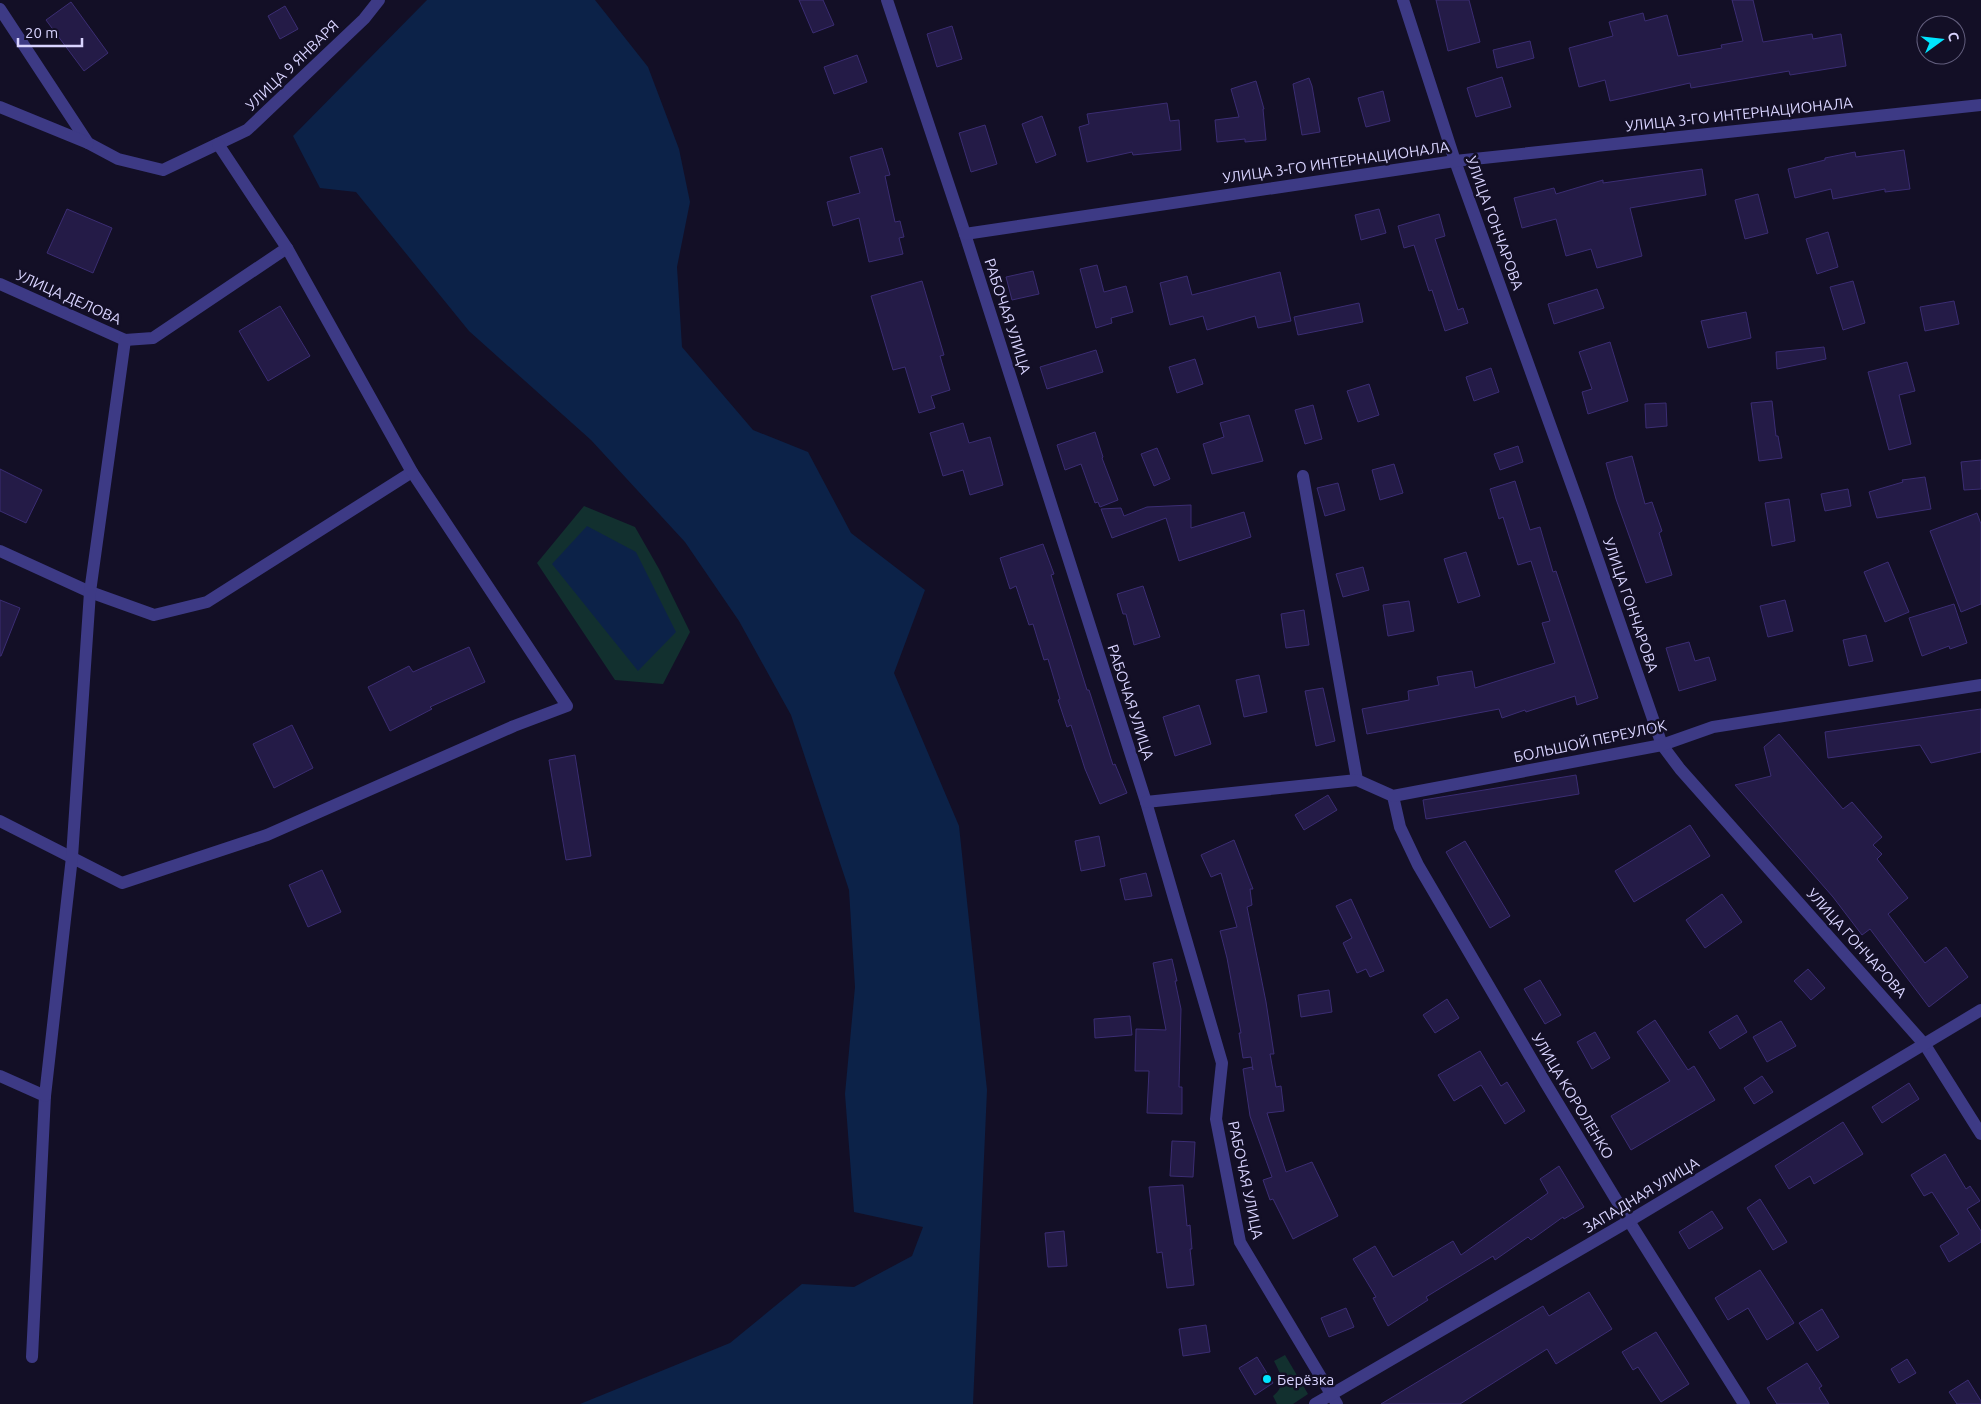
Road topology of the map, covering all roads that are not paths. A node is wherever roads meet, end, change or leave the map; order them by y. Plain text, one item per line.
1 (379, 0) edge
2 (886, 0) edge
3 (1403, 0) edge
4 (0, 8) edge
5 (1981, 105) edge
6 (0, 107) edge
7 (88, 143) junction
8 (218, 144) junction
9 (1456, 161) junction
10 (965, 234) junction
11 (287, 248) junction
12 (0, 284) edge
13 (125, 340) junction
14 (412, 472) junction
15 (1303, 476) dead end
16 (0, 551) edge
17 (90, 592) junction
18 (1981, 685) edge
19 (1662, 745) junction
20 (1357, 780) junction
21 (1392, 796) junction
22 (1146, 802) junction
23 (0, 821) edge
24 (72, 857) junction
25 (1981, 1010) edge
26 (1925, 1045) junction
27 (0, 1076) edge
28 (45, 1096) junction
29 (1981, 1134) edge
30 (1629, 1221) junction
31 (32, 1357) dead end
32 (1334, 1399) edge
33 (1315, 1404) edge
34 (1744, 1404) edge

1 - 8 street, УЛИЦА 9 ЯНВАРЯ
2 - 10 street, РАБОЧАЯ УЛИЦА
3 - 9 street, УЛИЦА ГОНЧАРОВА
4 - 7 street
5 - 9 street, УЛИЦА 3-ГО ИНТЕРНАЦИОНАЛА
6 - 7 street, УЛИЦА 9 ЯНВАРЯ
7 - 8 street, УЛИЦА 9 ЯНВАРЯ
8 - 11 street
9 - 10 street, УЛИЦА 3-ГО ИНТЕРНАЦИОНАЛА
9 - 19 street, УЛИЦА ГОНЧАРОВА
10 - 22 street, РАБОЧАЯ УЛИЦА
11 - 13 street
11 - 14 street
12 - 13 street, УЛИЦА ДЕЛОВА
13 - 17 street
14 - 17 street
14 - 24 street
15 - 20 street
16 - 17 street
17 - 24 street
18 - 19 street, БОЛЬШОЙ ПЕРЕУЛОК
19 - 21 street, БОЛЬШОЙ ПЕРЕУЛОК
19 - 26 street, УЛИЦА ГОНЧАРОВА
20 - 21 street
20 - 22 street
21 - 30 street, УЛИЦА КОРОЛЕНКО
22 - 32 street, РАБОЧАЯ УЛИЦА
23 - 24 street
24 - 28 street
25 - 26 street, ЗАПАДНАЯ УЛИЦА
26 - 29 street, УЛИЦА ГОНЧАРОВА
26 - 30 street, ЗАПАДНАЯ УЛИЦА
27 - 28 street
28 - 31 street
30 - 32 street, ЗАПАДНАЯ УЛИЦА
30 - 34 street, УЛИЦА КОРОЛЕНКО
32 - 33 street, ЗАПАДНАЯ УЛИЦА

